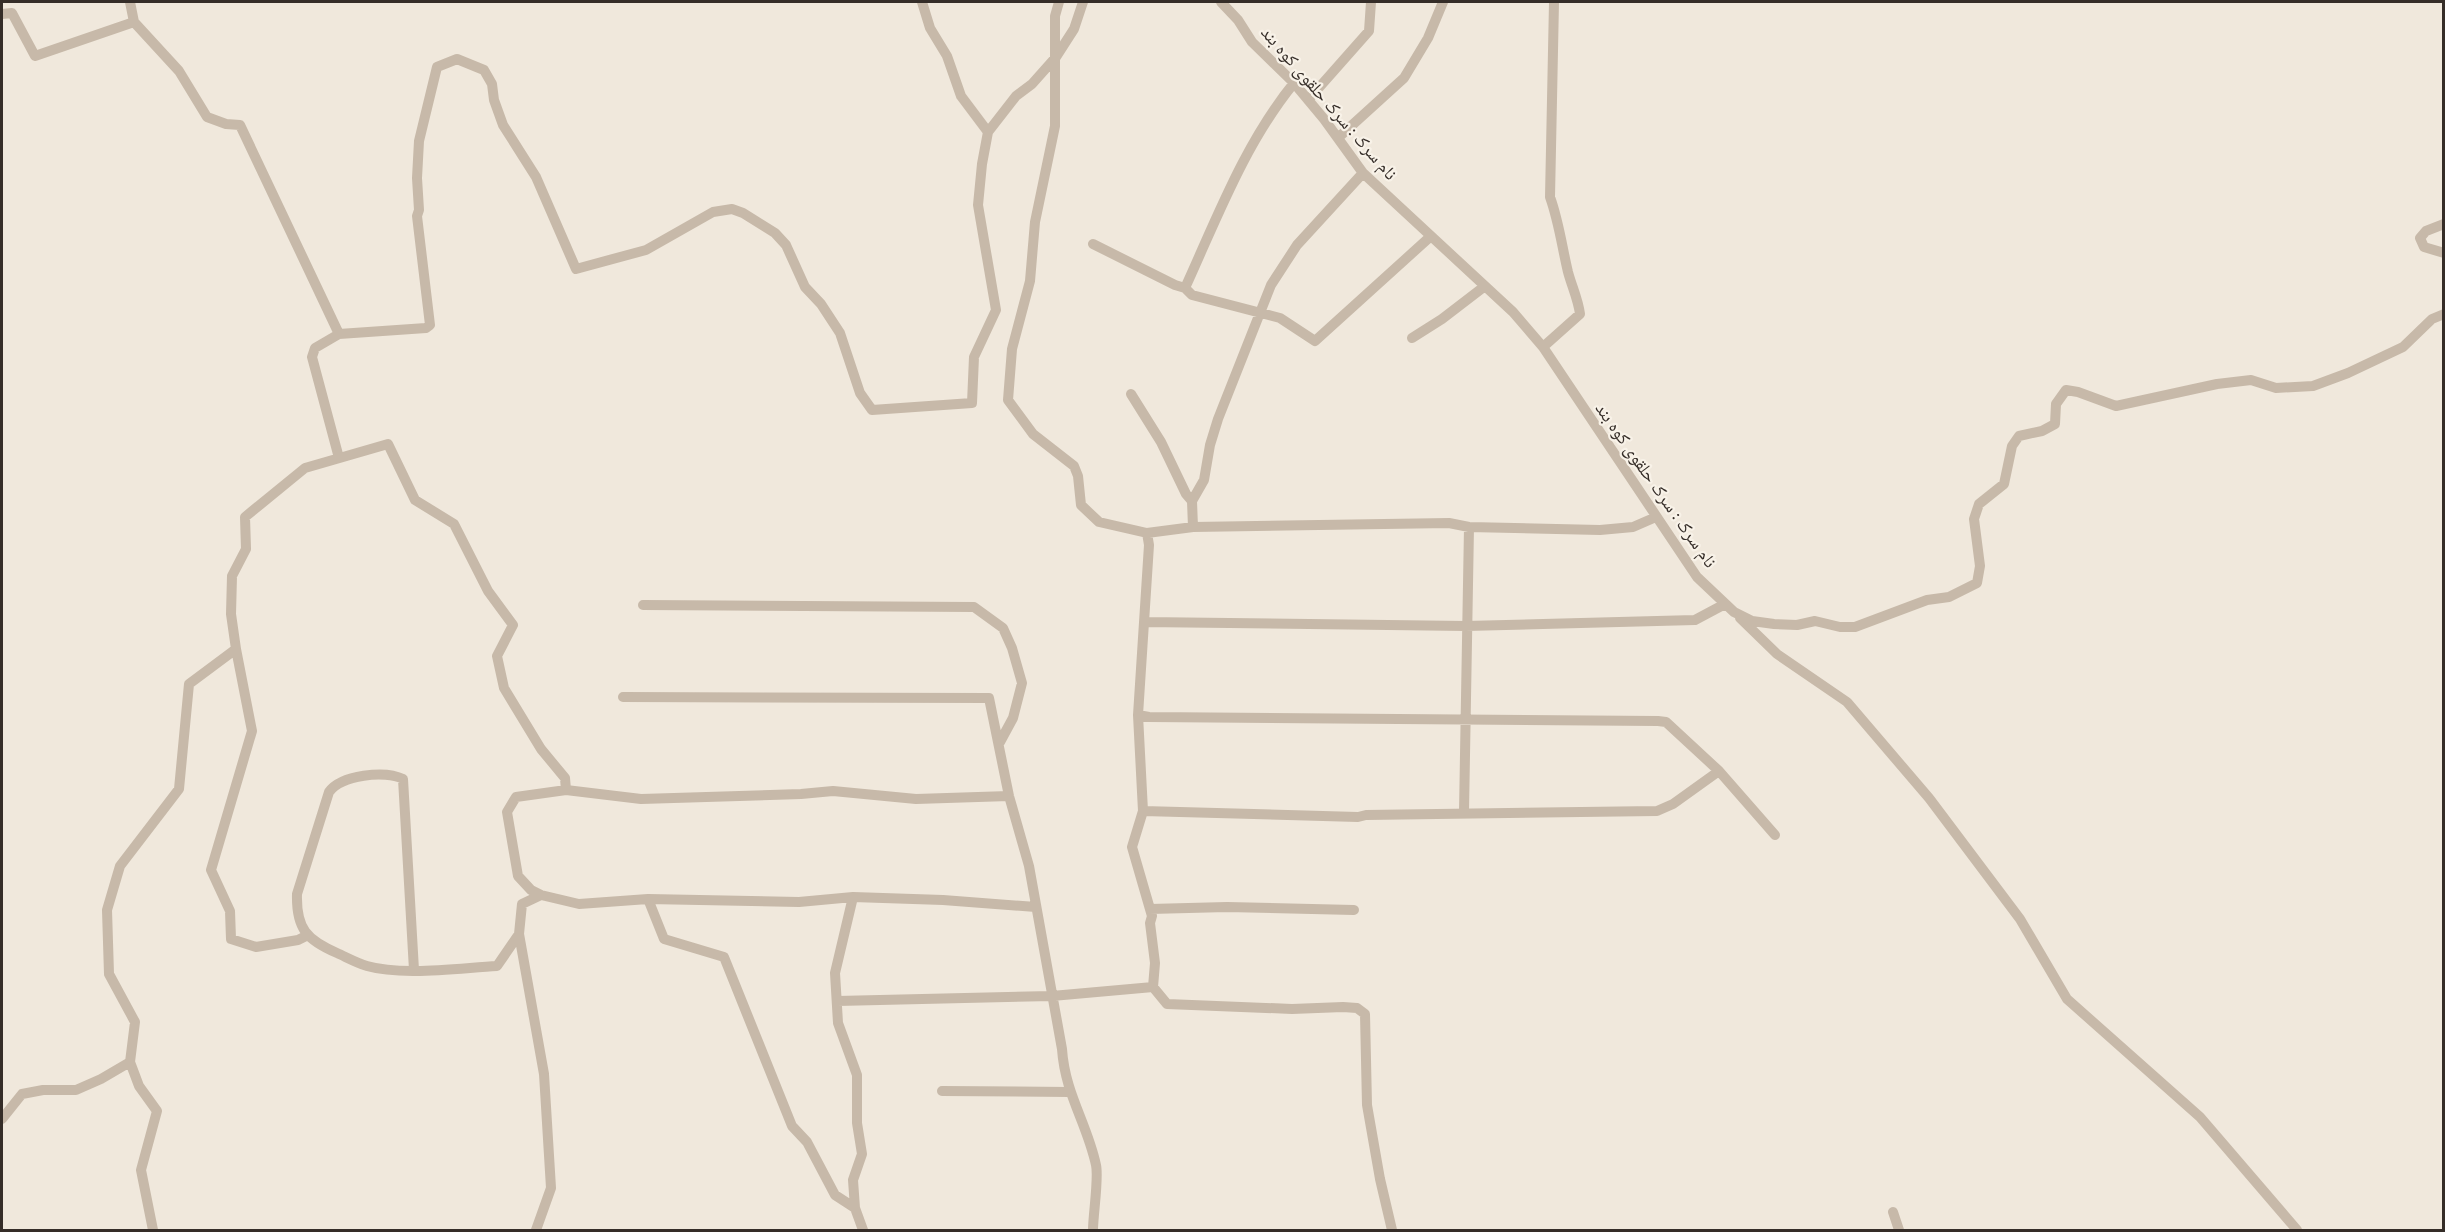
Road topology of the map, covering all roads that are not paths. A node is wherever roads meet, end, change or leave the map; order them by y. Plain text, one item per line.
1 (130, 2) edge
2 (922, 2) edge
3 (1059, 2) edge
4 (1083, 2) edge
5 (1221, 2) edge
6 (1371, 2) edge
7 (1443, 2) edge
8 (1554, 2) edge
9 (2, 14) edge
10 (134, 22) junction
11 (1056, 57) junction
12 (1294, 83) junction
13 (1308, 100) junction
14 (988, 132) junction
15 (1339, 137) junction
16 (1363, 173) junction
17 (2444, 224) edge
18 (1431, 236) junction
19 (1093, 244) dead end
20 (2444, 253) edge
21 (1485, 286) junction
22 (1185, 288) junction
23 (1260, 313) junction
24 (2444, 314) edge
25 (339, 334) junction
26 (1412, 338) dead end
27 (1543, 347) junction
28 (1131, 394) dead end
29 (339, 458) junction
30 (1192, 501) junction
31 (1656, 517) junction
32 (1193, 527) junction
33 (1469, 527) junction
34 (1148, 533) junction
35 (1725, 604) junction
36 (643, 605) dead end
37 (1734, 612) junction
38 (1144, 622) junction
39 (1466, 626) junction
40 (236, 650) junction
41 (623, 697) dead end
42 (1138, 715) junction
43 (1465, 720) junction
44 (1000, 742) junction
45 (1719, 771) junction
46 (566, 790) junction
47 (1010, 796) junction
48 (1143, 811) junction
49 (1464, 812) junction
50 (1775, 835) dead end
51 (541, 895) junction
52 (853, 897) junction
53 (648, 899) junction
54 (1036, 907) junction
55 (1150, 909) junction
56 (1354, 910) dead end
57 (519, 934) junction
58 (306, 936) junction
59 (414, 970) junction
60 (1153, 987) junction
61 (1052, 996) junction
62 (837, 1001) junction
63 (130, 1062) junction
64 (942, 1091) dead end
65 (1069, 1092) junction
66 (2, 1119) edge
67 (855, 1208) junction
68 (1893, 1212) dead end
69 (153, 1230) edge
70 (536, 1230) edge
71 (863, 1230) edge
72 (1093, 1230) edge
73 (1392, 1230) edge
74 (1899, 1230) edge
75 (2297, 1230) edge

1 - 10 street
2 - 14 street
3 - 11 street
4 - 11 street
5 - 12 street, نام سرک : سرک حلقوی کوه بند
6 - 13 street
7 - 15 street
8 - 27 street
9 - 10 street
10 - 25 street
11 - 14 street
11 - 34 street
12 - 13 street, نام سرک : سرک حلقوی کوه بند
12 - 22 street
13 - 15 street, نام سرک : سرک حلقوی کوه بند
14 - 25 street
15 - 16 street, نام سرک : سرک حلقوی کوه بند
16 - 18 street, نام سرک : سرک حلقوی کوه بند
16 - 23 street
17 - 20 street
18 - 21 street, نام سرک : سرک حلقوی کوه بند
18 - 23 street
19 - 22 street
21 - 26 street
21 - 27 street, نام سرک : سرک حلقوی کوه بند
22 - 23 street
23 - 30 street
24 - 37 street, نام سرک : سرک حلقوی کوه بند
25 - 29 street
27 - 31 street, نام سرک : سرک حلقوی کوه بند
28 - 30 street
29 - 40 street
29 - 46 street
30 - 32 street
31 - 33 street
31 - 35 street, نام سرک : سرک حلقوی کوه بند
32 - 33 street
32 - 34 street
33 - 39 street
34 - 38 street
35 - 37 street, نام سرک : سرک حلقوی کوه بند
35 - 39 street
36 - 44 street
37 - 75 street
38 - 39 street
38 - 42 street
39 - 43 street
40 - 58 street
40 - 63 street
41 - 44 street
42 - 43 street
42 - 48 street
43 - 45 street
43 - 49 street
44 - 47 street
45 - 49 street
45 - 50 street
46 - 47 street
46 - 51 street
47 - 54 street
48 - 49 street
48 - 55 street
51 - 53 street
51 - 57 street
52 - 53 street
52 - 54 street
52 - 62 street
53 - 67 street
54 - 61 street
55 - 56 street
55 - 60 street
57 - 59 street
57 - 70 street
58 - 59 street
58 - 59 street
60 - 61 street
60 - 73 street
61 - 62 street
61 - 65 street
62 - 67 street
63 - 66 street
63 - 69 street
64 - 65 street
65 - 72 street
67 - 71 street
68 - 74 street

